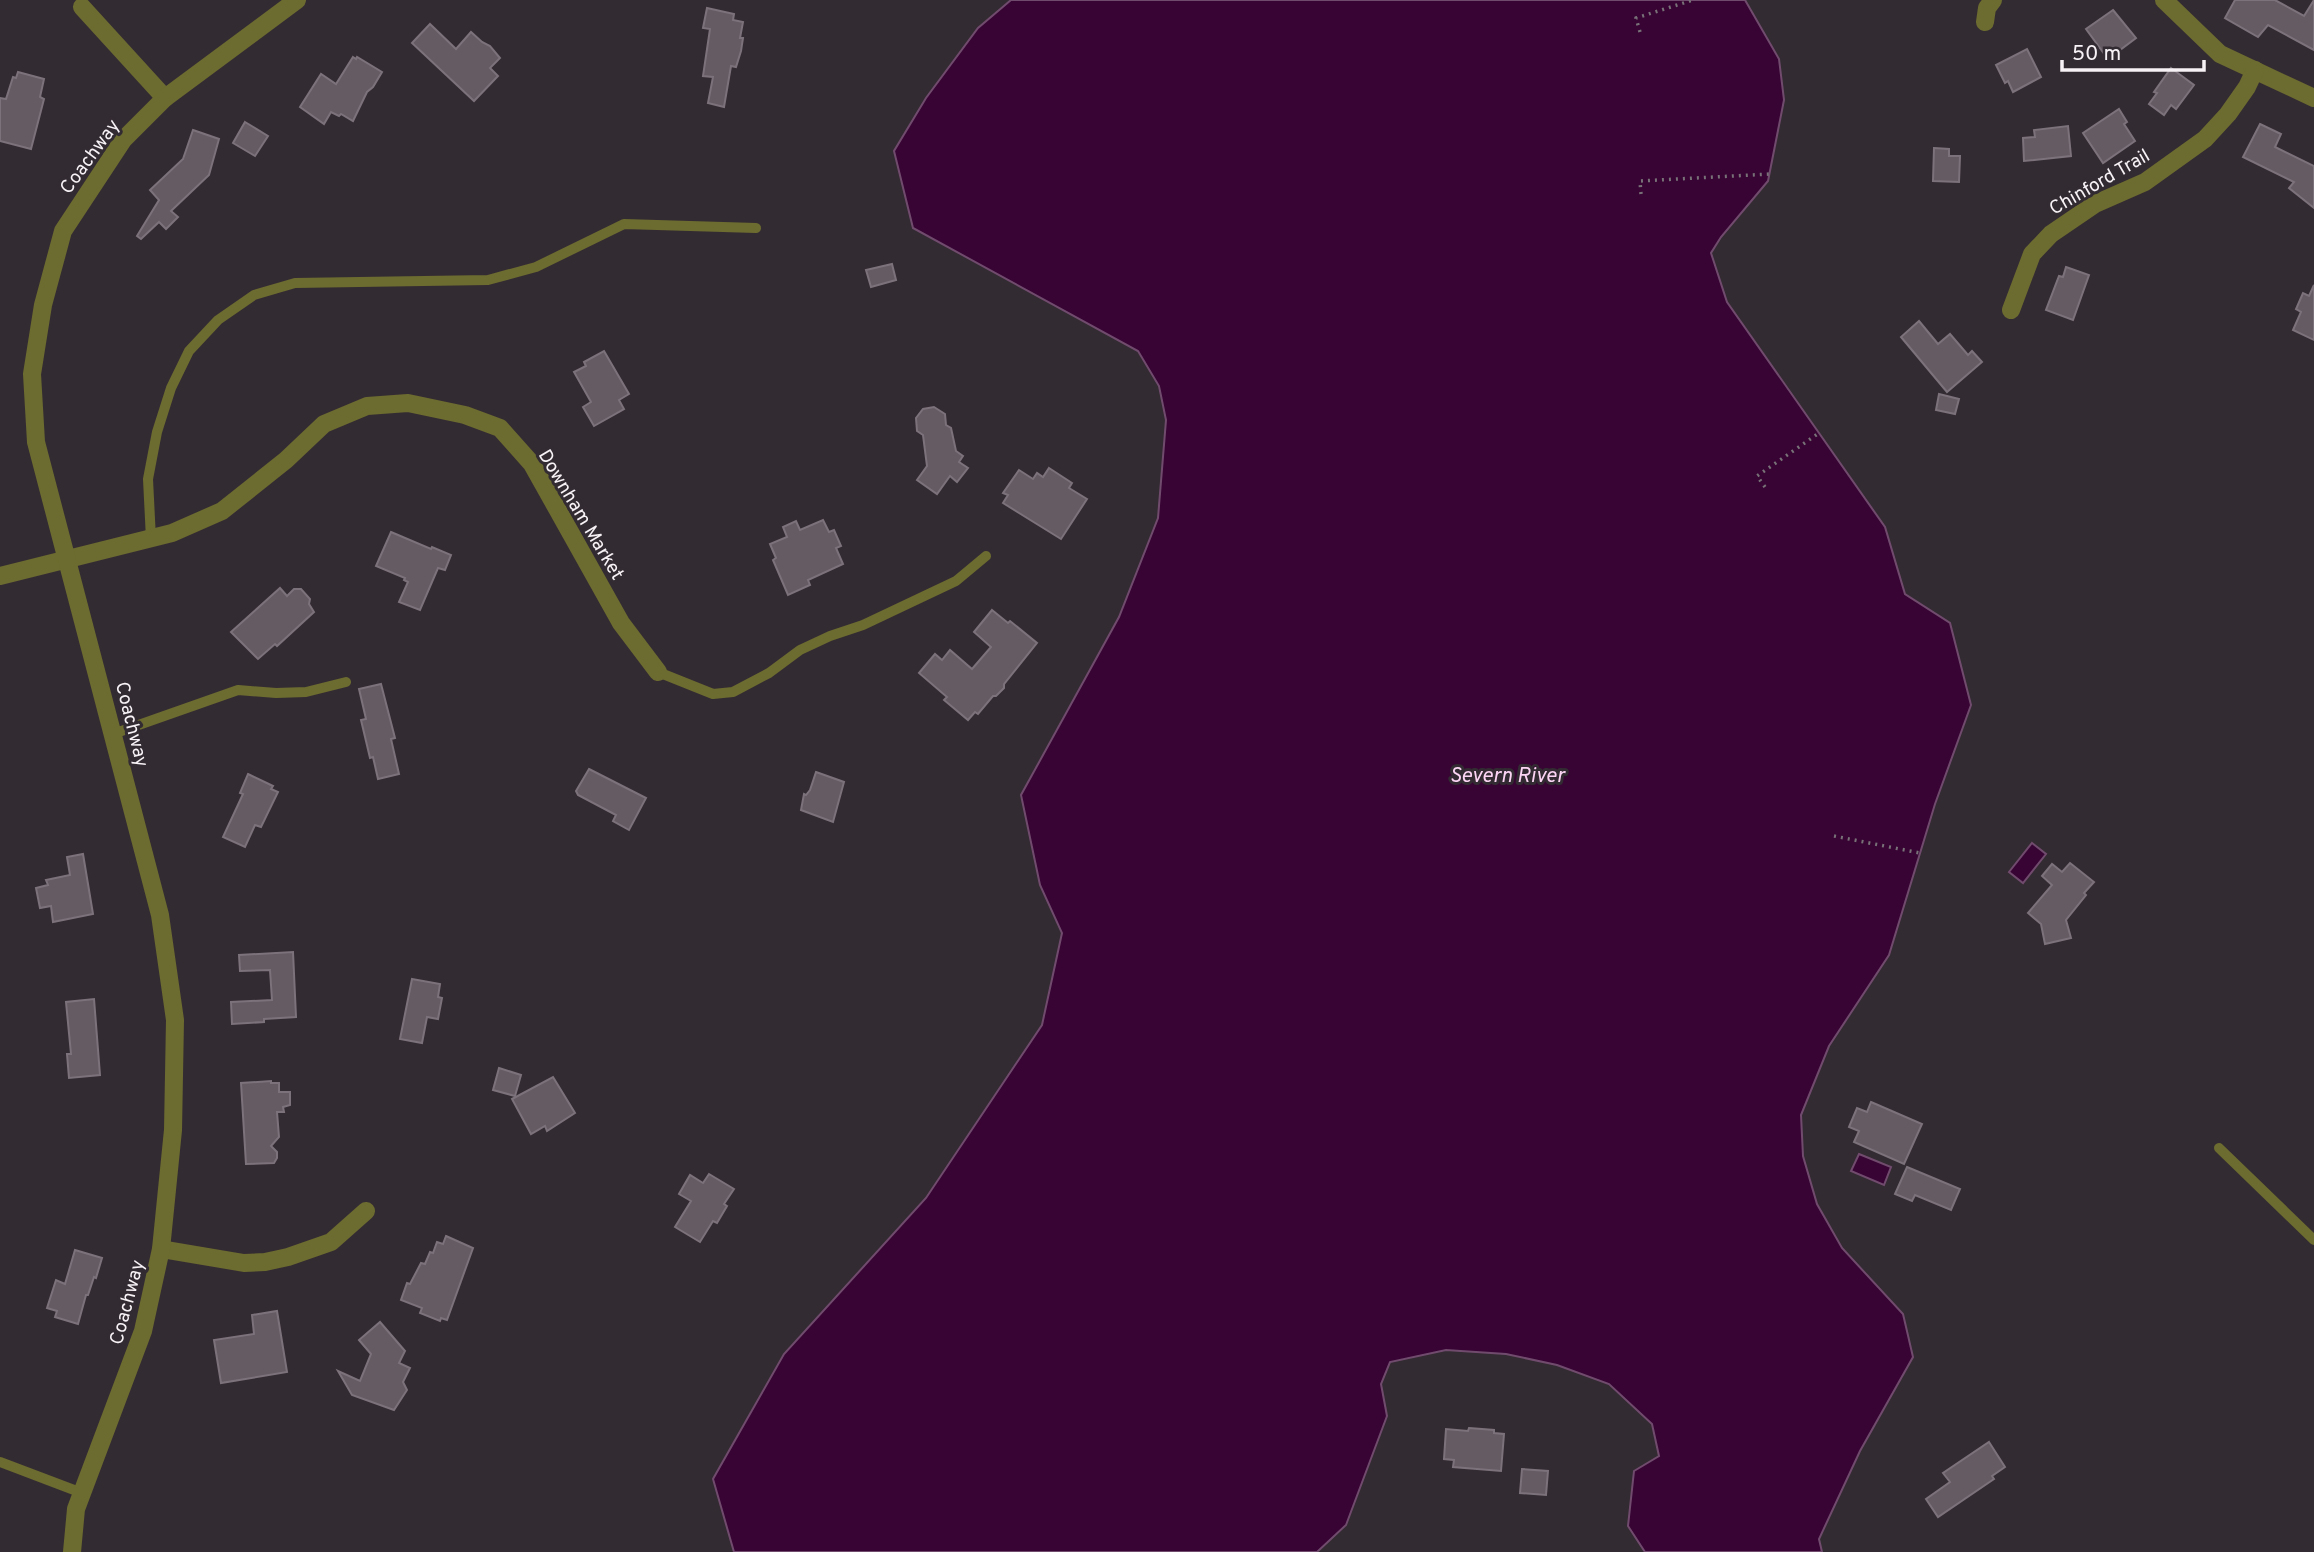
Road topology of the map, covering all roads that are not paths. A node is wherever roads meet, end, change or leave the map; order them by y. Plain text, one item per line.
1 (297, 0) edge
2 (1993, 0) edge
3 (2164, 0) edge
4 (82, 7) dead end
5 (1985, 22) dead end
6 (2255, 70) junction
7 (165, 98) junction
8 (2314, 98) edge
9 (756, 228) dead end
10 (2011, 310) dead end
11 (151, 538) junction
12 (986, 556) dead end
13 (68, 559) junction
14 (0, 576) edge
15 (658, 672) joint
16 (346, 682) dead end
17 (113, 734) junction
18 (2218, 1148) dead end
19 (366, 1212) dead end
20 (2314, 1240) edge
21 (161, 1249) junction
22 (0, 1462) edge
23 (82, 1493) junction
24 (72, 1552) edge

1 - 7 street, Coachway
2 - 5 street
3 - 6 street
4 - 7 street
6 - 8 street
6 - 10 street, Chinford Trail
7 - 13 street, Coachway
9 - 11 lane
11 - 13 street, Downham Market
11 - 15 street, Downham Market
12 - 15 lane
13 - 14 street, Downham Market
13 - 17 street, Coachway
16 - 17 lane
17 - 21 street, Coachway
18 - 20 lane
19 - 21 street
21 - 23 street, Coachway
22 - 23 lane
23 - 24 street, Coachway

